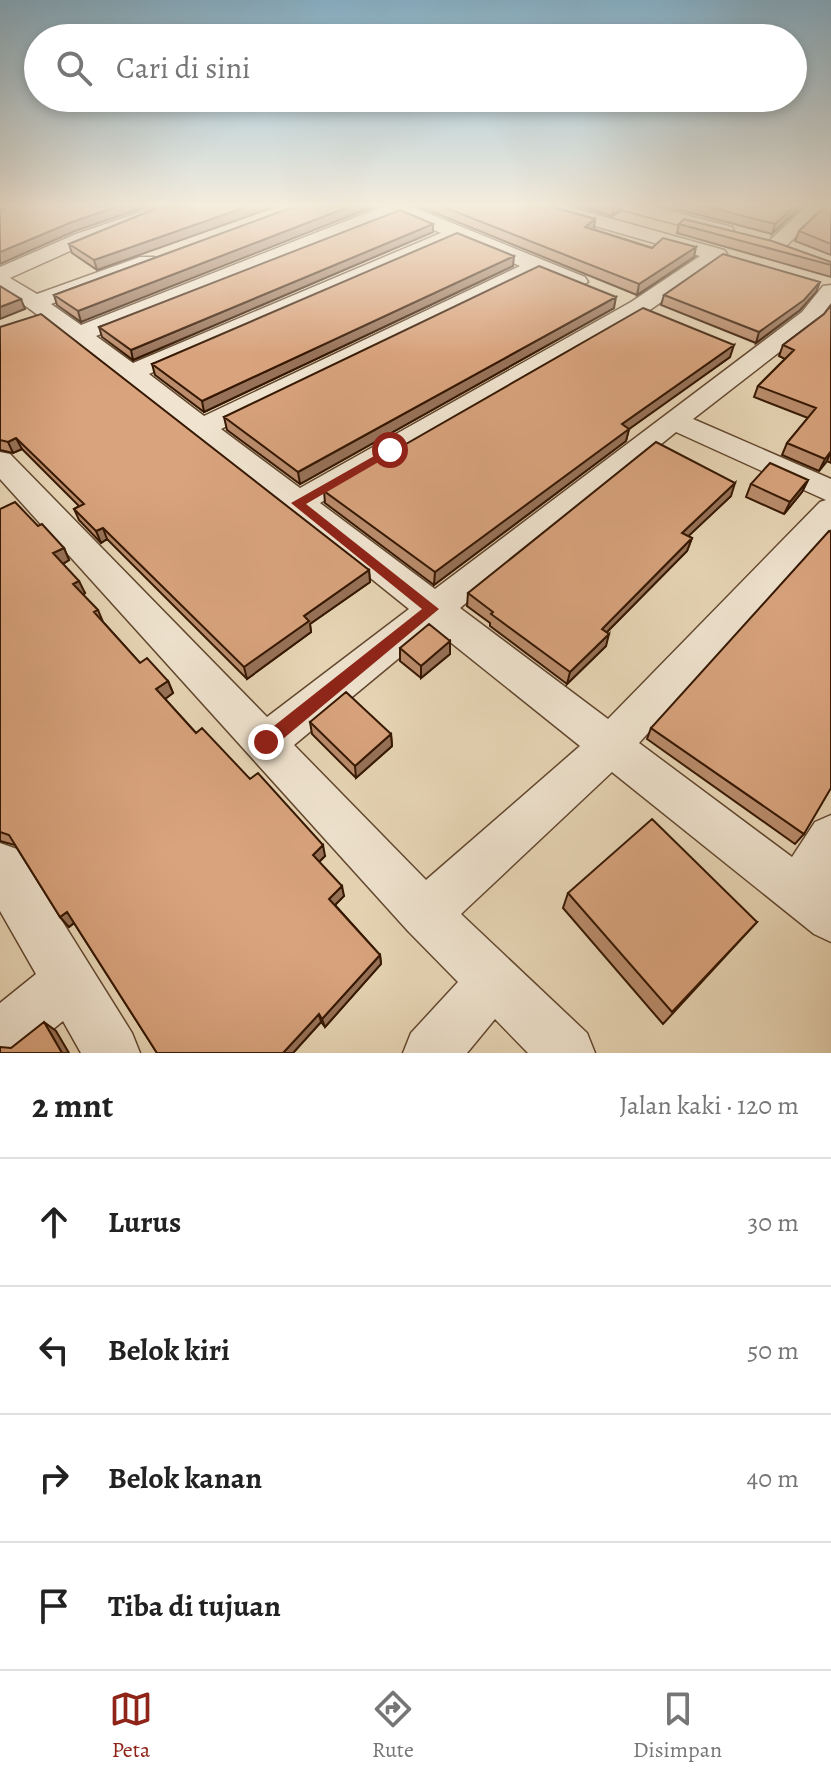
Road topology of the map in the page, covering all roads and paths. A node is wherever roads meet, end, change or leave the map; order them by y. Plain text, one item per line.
1 (45, 255) edge
2 (277, 255) edge
3 (405, 255) edge
4 (510, 255) edge
5 (689, 255) edge
6 (694, 255) edge
7 (162, 256) edge
8 (709, 260) junction
9 (740, 261) edge
10 (536, 266) junction
11 (0, 275) edge
12 (0, 281) edge
13 (826, 286) edge
14 (639, 307) junction
15 (36, 312) junction
16 (665, 318) edge
17 (79, 334) junction
18 (131, 373) junction
19 (673, 420) junction
20 (201, 428) junction
21 (8, 480) edge
22 (831, 491) edge
23 (297, 503) junction
24 (831, 509) edge
25 (432, 609) junction
26 (266, 742) junction
27 (609, 747) junction
28 (831, 838) edge
29 (0, 866) edge
30 (814, 904) edge
31 (425, 914) junction
32 (494, 980) junction
33 (68, 982) junction
34 (0, 1038) edge
35 (112, 1053) edge
36 (431, 1053) edge
37 (567, 1053) edge

1 - 11 street
2 - 17 street
3 - 18 street
4 - 10 street
5 - 8 street
6 - 8 street
7 - 15 street
8 - 9 street
8 - 14 street
10 - 14 street
10 - 20 street
12 - 15 street
13 - 19 street
14 - 16 street
14 - 23 street
15 - 17 street
17 - 18 street
18 - 20 street
19 - 22 street
19 - 25 street
20 - 23 street
21 - 26 street
23 - 25 street
24 - 27 street
25 - 26 street
25 - 27 street
26 - 31 street
27 - 30 street
27 - 31 street
28 - 30 street
29 - 33 street
31 - 32 street
32 - 36 street
32 - 37 street
33 - 34 street
33 - 35 street

